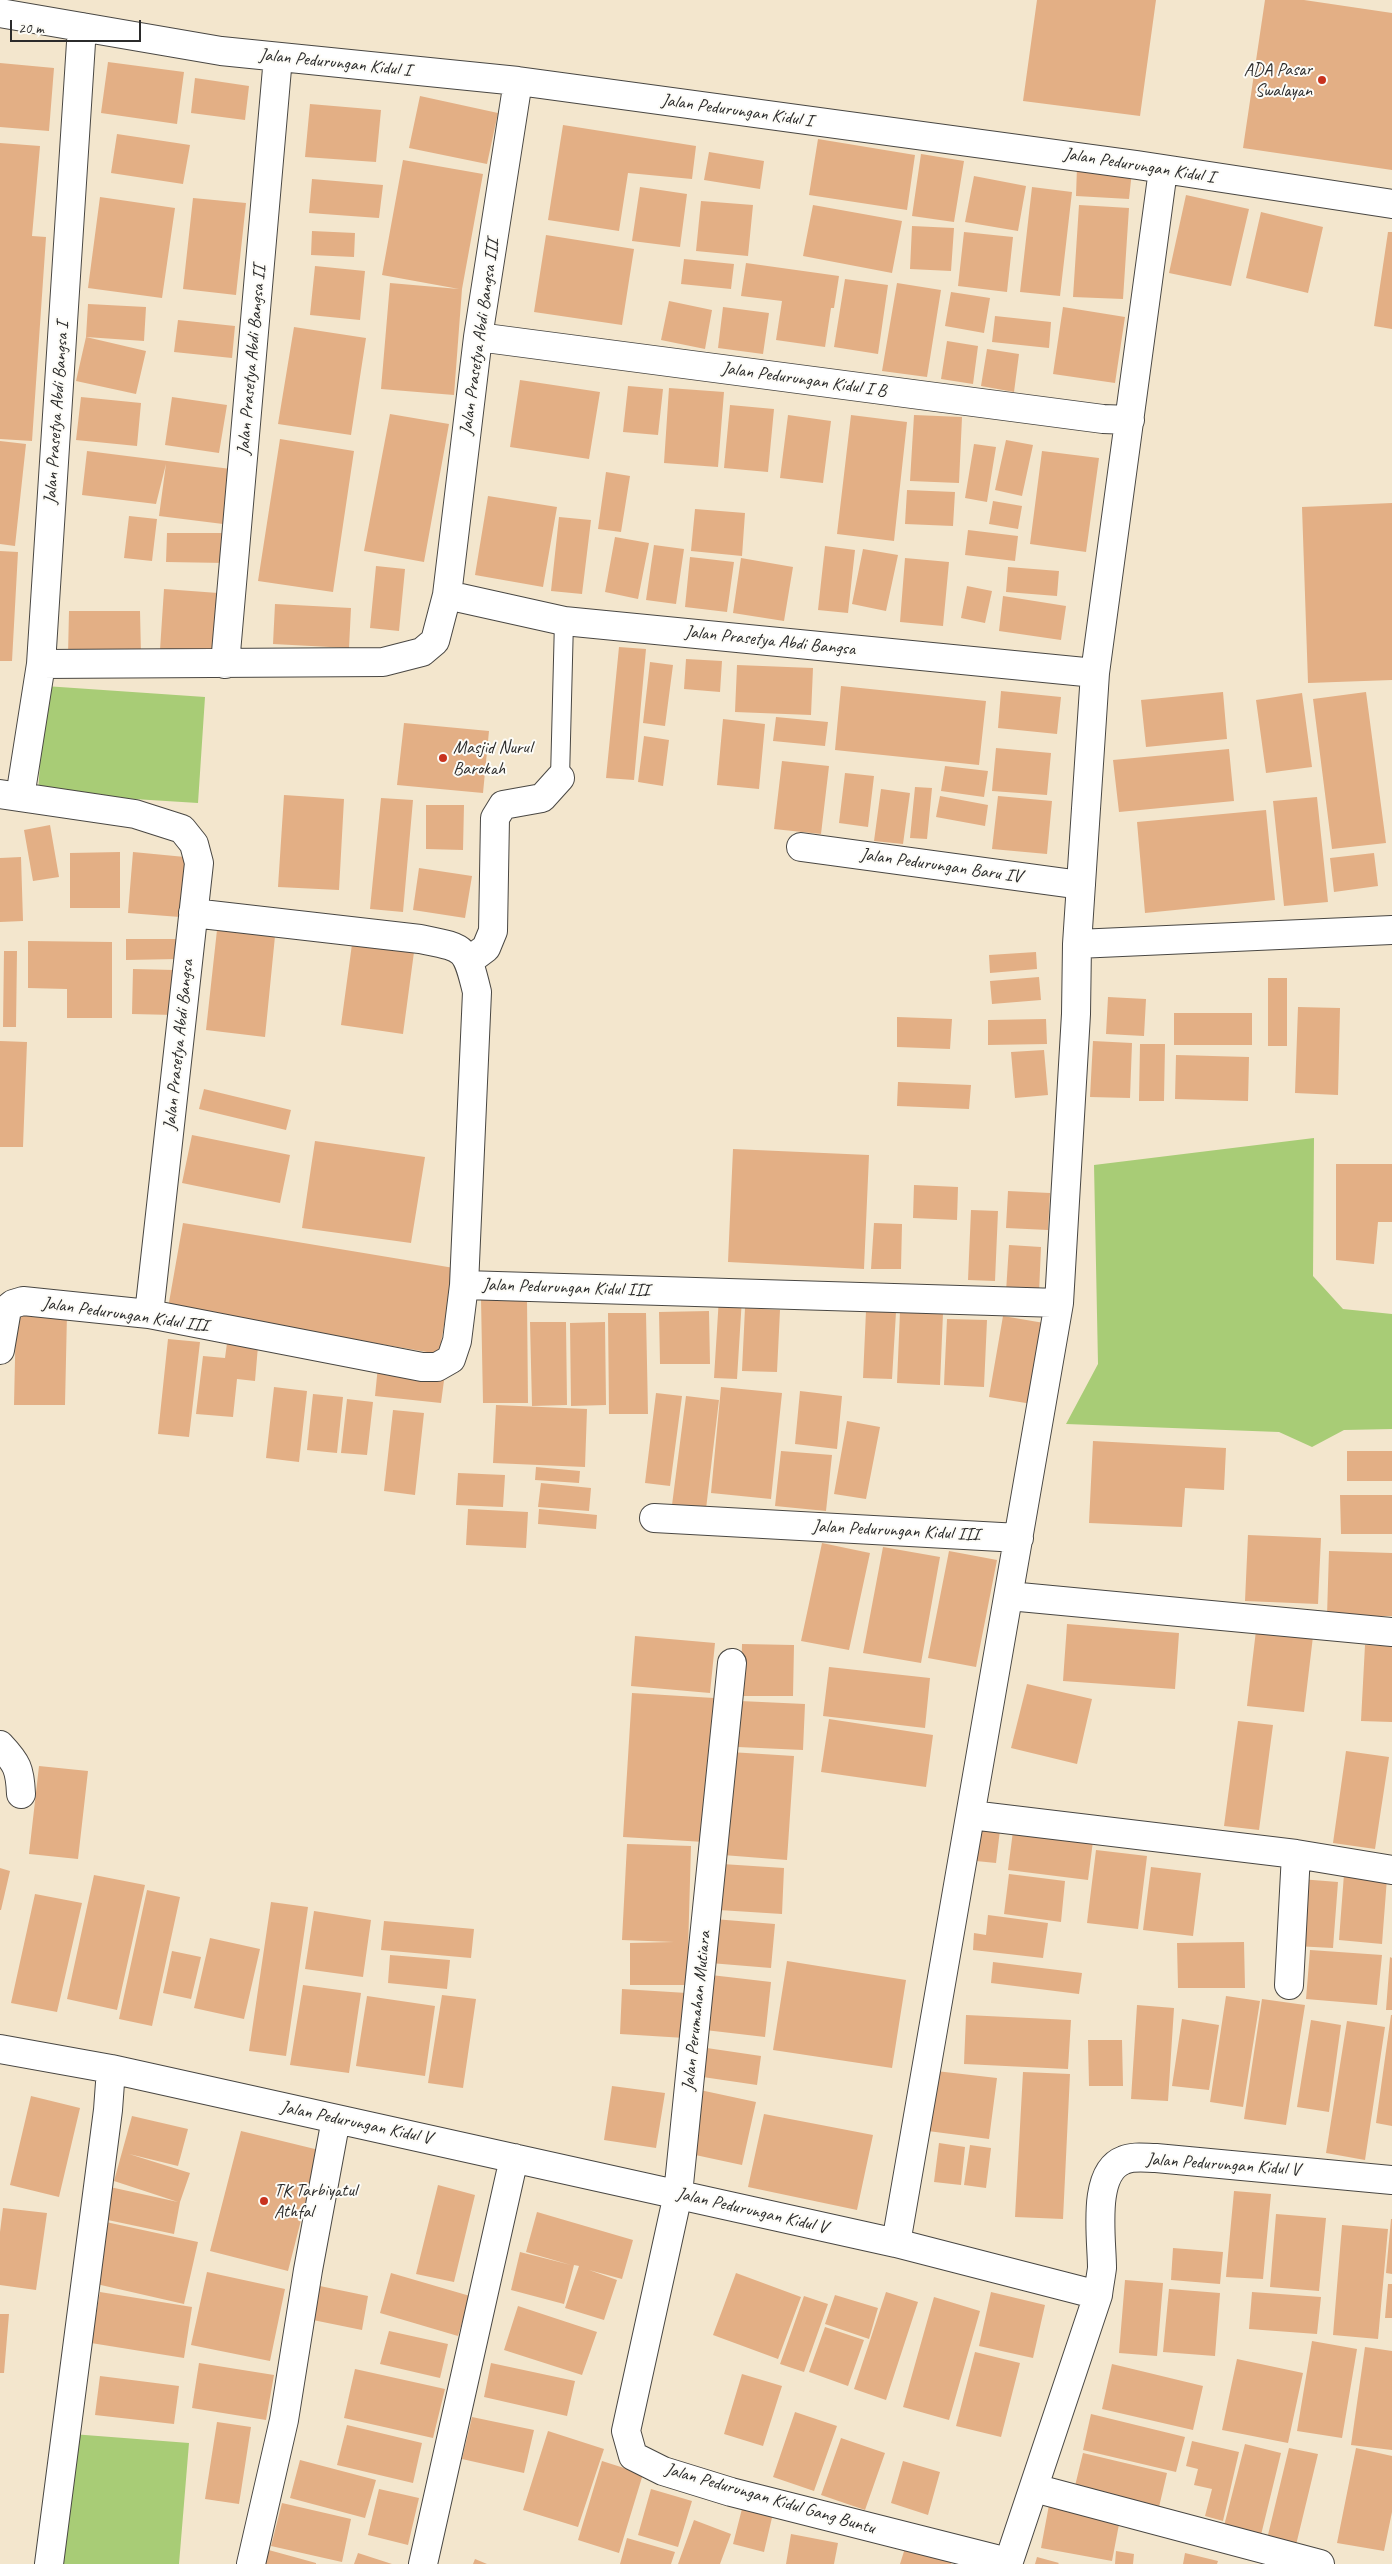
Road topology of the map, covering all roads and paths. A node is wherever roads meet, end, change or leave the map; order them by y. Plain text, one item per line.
1 (0, 13) edge
2 (82, 27) junction
3 (278, 56) junction
4 (518, 81) junction
5 (1163, 170) junction
6 (1392, 204) edge
7 (478, 337) junction
8 (1130, 420) junction
9 (448, 595) junction
10 (564, 621) junction
11 (41, 664) junction
12 (225, 664) junction
13 (1095, 673) junction
14 (560, 778) joint
15 (10, 795) edge
16 (802, 848) dead end
17 (1081, 885) junction
18 (194, 913) junction
19 (1392, 930) edge
20 (1077, 944) junction
21 (470, 960) junction
22 (464, 1285) junction
23 (1059, 1303) junction
24 (149, 1314) junction
25 (0, 1350) edge
26 (654, 1518) dead end
27 (1019, 1538) junction
28 (1009, 1596) junction
29 (1392, 1632) edge
30 (732, 1663) dead end
31 (0, 1745) edge
32 (21, 1794) dead end
33 (971, 1815) junction
34 (1296, 1854) junction
35 (1392, 1870) edge
36 (1289, 1985) dead end
37 (0, 2049) edge
38 (111, 2069) junction
39 (336, 2119) junction
40 (514, 2158) junction
41 (1392, 2180) edge
42 (678, 2194) junction
43 (896, 2243) junction
44 (1098, 2295) junction
45 (642, 2356) joint
46 (1034, 2488) junction
47 (1008, 2563) edge
48 (49, 2564) edge
49 (250, 2564) edge
50 (423, 2564) edge
51 (1320, 2564) edge

1 - 2 street, Jalan Pedurungan Kidul I
2 - 3 street, Jalan Pedurungan Kidul I
2 - 11 street, Jalan Prasetya Abdi Bangsa I
3 - 4 street, Jalan Pedurungan Kidul I
3 - 12 street, Jalan Prasetya Abdi Bangsa II
4 - 5 street, Jalan Pedurungan Kidul I
4 - 7 street, Jalan Prasetya Abdi Bangsa III
5 - 6 street, Jalan Pedurungan Kidul I
5 - 8 street
7 - 8 street, Jalan Pedurungan Kidul I B
7 - 9 street, Jalan Prasetya Abdi Bangsa III
8 - 13 street
9 - 10 street, Jalan Prasetya Abdi Bangsa
9 - 12 street, Jalan Prasetya Abdi Bangsa III
10 - 13 street, Jalan Prasetya Abdi Bangsa
10 - 14 lane
11 - 12 street, Jalan Prasetya Abdi Bangsa III
11 - 15 street, Jalan Prasetya Abdi Bangsa I
13 - 17 street
14 - 21 street
15 - 18 street, Jalan Prasetya Abdi Bangsa
16 - 17 street, Jalan Pedurungan Baru IV
17 - 20 street
18 - 21 street
18 - 24 street, Jalan Prasetya Abdi Bangsa
19 - 20 street
20 - 23 street
21 - 22 street
22 - 23 street, Jalan Pedurungan Kidul III
22 - 24 street, Jalan Pedurungan Kidul III
23 - 27 street
24 - 25 street, Jalan Pedurungan Kidul III
26 - 27 street, Jalan Pedurungan Kidul III
27 - 28 street
28 - 29 street
28 - 33 street
30 - 42 street, Jalan Perumahan Mutiara
31 - 32 street
33 - 34 street
33 - 43 street
34 - 35 street
34 - 36 street
37 - 38 street, Jalan Pedurungan Kidul V
38 - 39 street, Jalan Pedurungan Kidul V
38 - 48 street
39 - 40 street, Jalan Pedurungan Kidul V
39 - 49 street
40 - 42 street, Jalan Pedurungan Kidul V
40 - 50 street
41 - 44 street, Jalan Pedurungan Kidul V
42 - 43 street, Jalan Pedurungan Kidul V
42 - 45 street, Jalan Perumahan Mutiara
43 - 44 street, Jalan Pedurungan Kidul V
44 - 46 street
45 - 47 street, Jalan Pedurungan Kidul Gang Buntu
46 - 47 street
46 - 51 street

